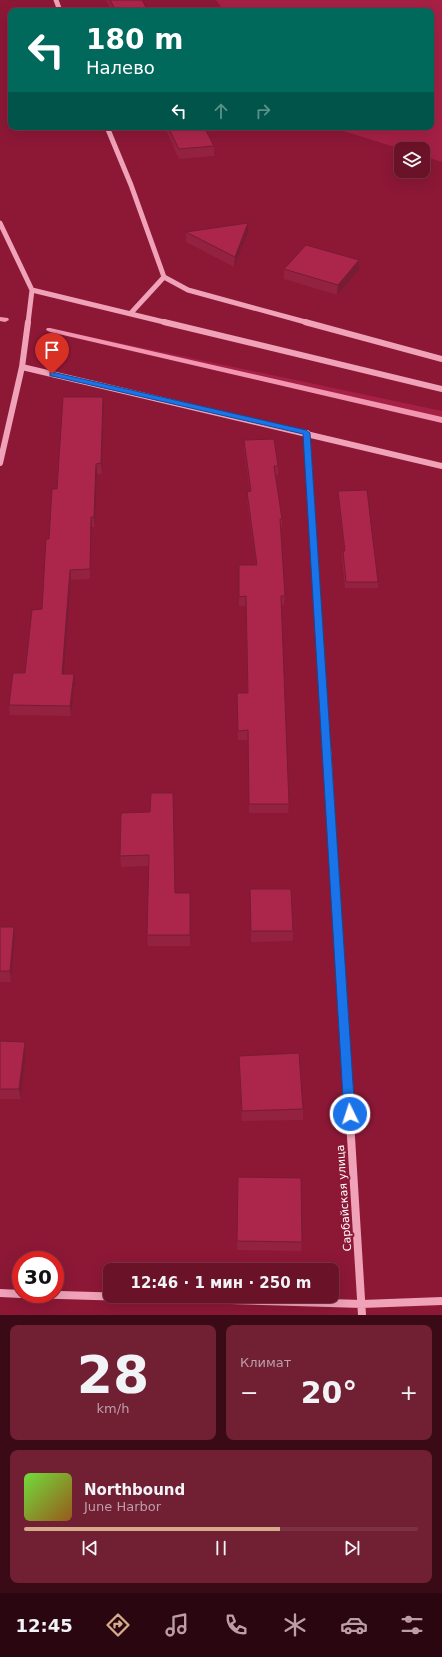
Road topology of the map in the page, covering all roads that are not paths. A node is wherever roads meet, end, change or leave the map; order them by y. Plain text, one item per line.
1 (108, 130) edge
2 (0, 223) edge
3 (164, 278) junction
4 (32, 290) junction
5 (131, 313) junction
6 (442, 359) edge
7 (22, 367) junction
8 (442, 389) edge
9 (306, 433) junction
10 (0, 463) edge
11 (442, 466) edge
12 (0, 1293) edge
13 (12, 1294) edge
14 (64, 1295) edge
15 (442, 1301) edge
16 (362, 1304) junction
17 (362, 1315) edge

1 - 3 street
2 - 4 street
3 - 5 street
3 - 6 street
4 - 5 street
4 - 7 street
5 - 8 street
7 - 9 street
7 - 10 street
9 - 11 street
9 - 16 street, Сарбайская улица
12 - 13 street
14 - 16 street
15 - 16 street
16 - 17 street, Сарбайская улица

